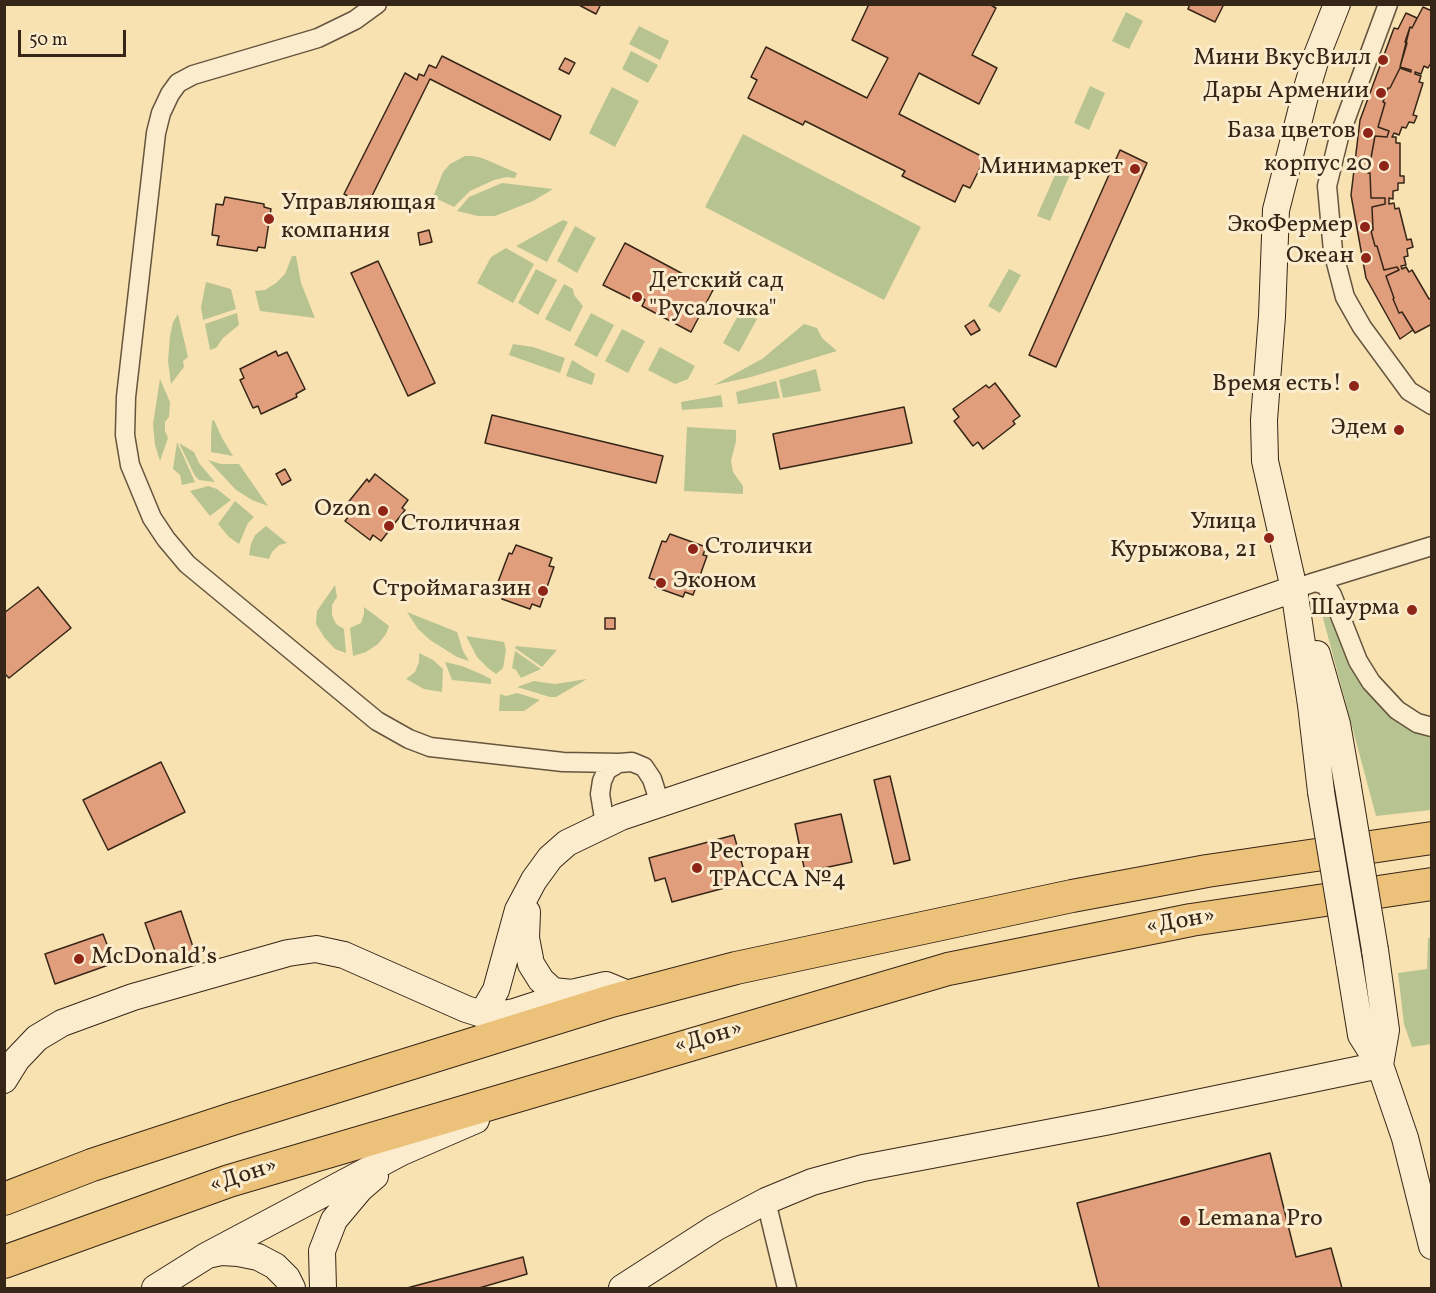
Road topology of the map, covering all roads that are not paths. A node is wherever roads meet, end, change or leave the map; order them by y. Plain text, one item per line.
1 (377, 4) edge
2 (1337, 4) edge
3 (1388, 4) edge
4 (1431, 405) edge
5 (1431, 546) edge
6 (1304, 585) junction
7 (1431, 727) edge
8 (563, 762) junction
9 (619, 763) junction
10 (600, 794) junction
11 (660, 804) junction
12 (605, 824) junction
13 (1431, 838) edge
14 (534, 880) junction
15 (1431, 884) edge
16 (572, 993) junction
17 (630, 996) junction
18 (482, 1014) junction
19 (1380, 1065) junction
20 (4, 1080) edge
21 (568, 1080) junction
22 (402, 1152) junction
23 (4, 1199) edge
24 (766, 1201) junction
25 (1431, 1246) edge
26 (206, 1256) junction
27 (4, 1262) edge
28 (155, 1288) edge
29 (292, 1288) edge
30 (323, 1288) edge
31 (622, 1288) edge
32 (787, 1288) edge

1 - 8 street
2 - 6 street
3 - 4 street
5 - 6 street
6 - 7 street
6 - 11 street
6 - 19 street, bridge
6 - 19 street, bridge
8 - 9 street
8 - 10 street
9 - 10 street
9 - 11 street
10 - 12 street
11 - 12 street
12 - 14 street
13 - 17 highway, «Дон»
14 - 16 street
14 - 18 street
15 - 21 highway, «Дон»
16 - 17 street
16 - 18 street
17 - 23 highway, «Дон»
18 - 20 street
19 - 24 street
19 - 25 street
21 - 22 street
21 - 27 highway, «Дон»
22 - 26 street
22 - 30 street
24 - 31 street
24 - 32 street
26 - 28 street
26 - 29 street

